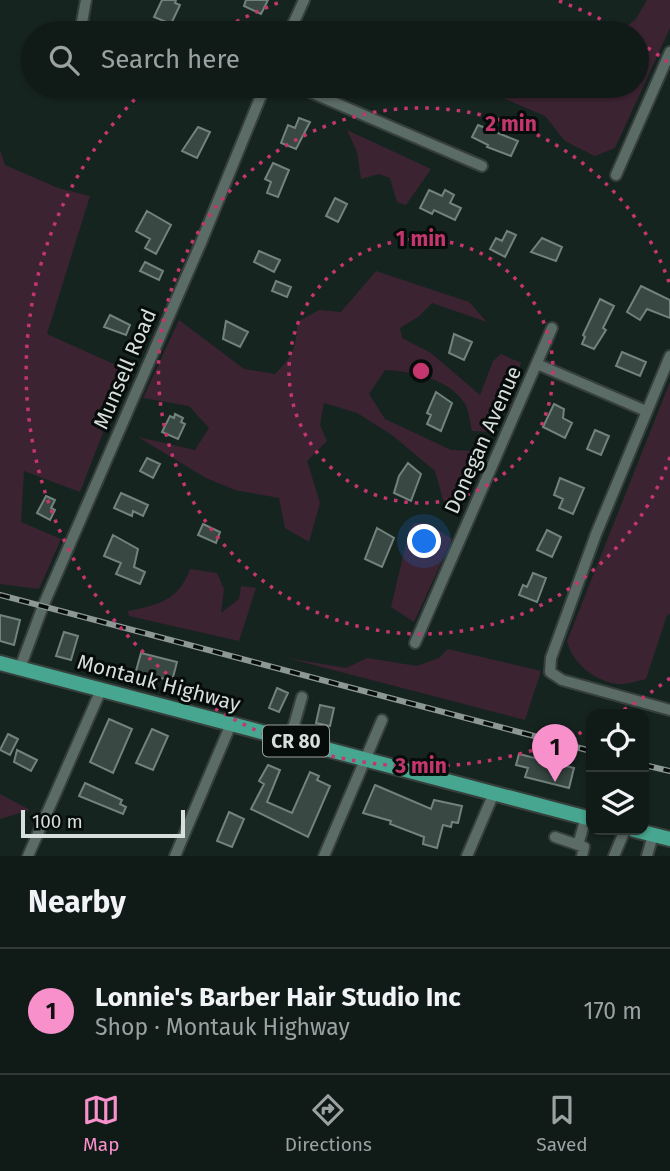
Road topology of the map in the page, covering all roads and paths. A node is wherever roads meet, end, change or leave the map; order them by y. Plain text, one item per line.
1 (86, 0) edge
2 (304, 0) edge
3 (82, 21) edge
4 (294, 21) edge
5 (670, 52) edge
6 (260, 98) edge
7 (324, 98) edge
8 (482, 166) dead end
9 (616, 175) dead end
10 (552, 328) dead end
11 (670, 356) edge
12 (537, 364) junction
13 (646, 411) junction
14 (415, 643) dead end
15 (0, 663) edge
16 (20, 668) junction
17 (101, 690) junction
18 (302, 696) dead end
19 (670, 710) edge
20 (382, 720) dead end
21 (231, 724) junction
22 (290, 739) junction
23 (366, 759) junction
24 (494, 793) junction
25 (586, 817) edge
26 (586, 825) edge
27 (649, 834) edge
28 (623, 835) edge
29 (653, 835) junction
30 (555, 837) dead end
31 (670, 839) edge
32 (578, 845) junction
33 (27, 856) edge
34 (175, 856) edge
35 (324, 856) edge
36 (467, 856) edge
37 (582, 856) edge
38 (614, 856) edge
39 (647, 856) edge

1 - 3 street
2 - 4 street
5 - 9 street
6 - 16 street, Munsell Road
7 - 8 street
10 - 12 street, Donegan Avenue
11 - 13 street
12 - 13 street
12 - 14 street, Donegan Avenue
13 - 19 street
15 - 16 main road, Montauk Highway / CR 80
16 - 17 main road, Montauk Highway / CR 80
17 - 21 main road, Montauk Highway / CR 80
17 - 33 street
18 - 22 street
20 - 23 street
21 - 22 main road, Montauk Highway / CR 80
21 - 34 street
22 - 23 main road, Montauk Highway / CR 80
23 - 24 main road, Montauk Highway / CR 80
23 - 35 street
24 - 25 main road, Montauk Highway / CR 80
24 - 36 street
26 - 32 street
27 - 29 main road
28 - 38 street
29 - 31 main road
29 - 39 street
30 - 32 street
32 - 37 street

